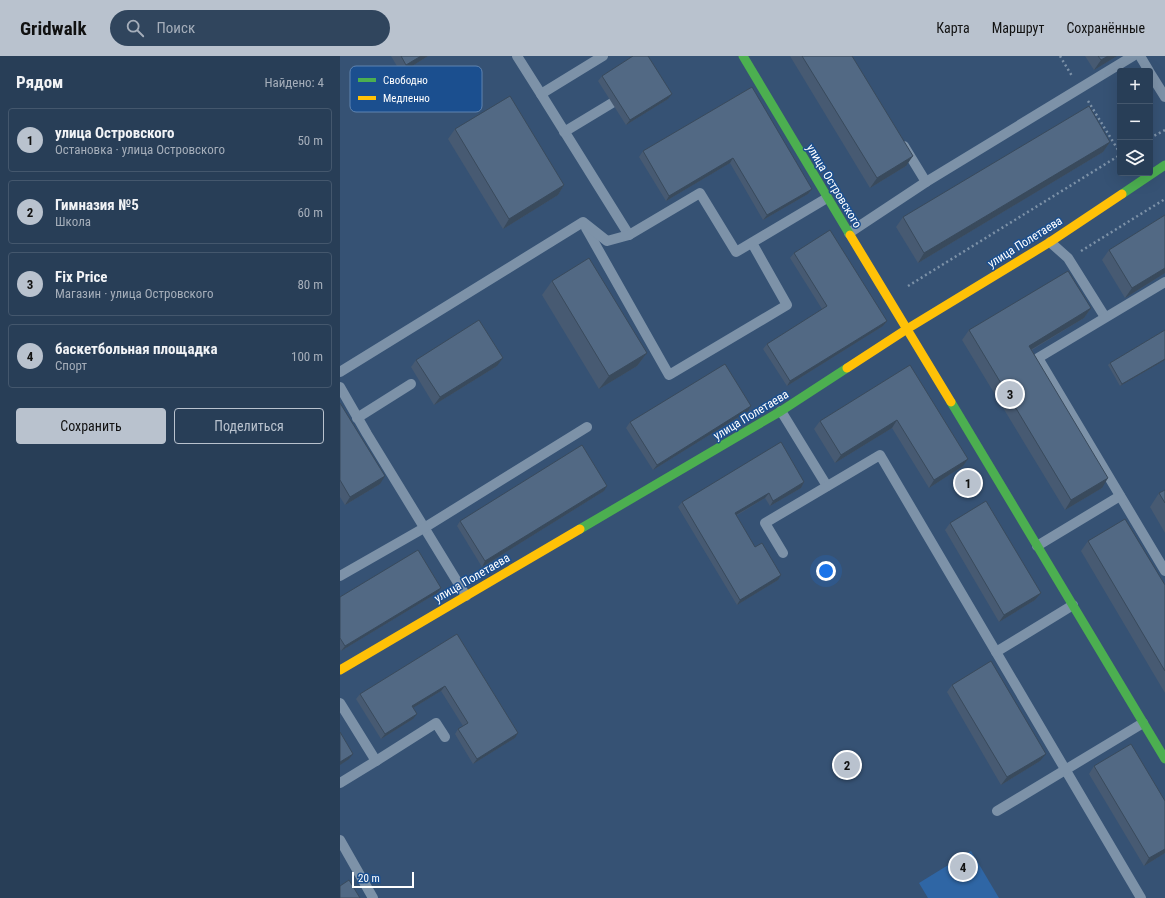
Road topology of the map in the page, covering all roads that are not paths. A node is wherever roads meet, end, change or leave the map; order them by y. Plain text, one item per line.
1 (517, 56) edge
2 (603, 56) edge
3 (743, 56) edge
4 (1133, 56) edge
5 (1140, 56) edge
6 (1147, 68) edge
7 (1153, 78) edge
8 (541, 94) junction
9 (1165, 98) edge
10 (612, 103) edge
11 (564, 132) junction
12 (898, 136) edge
13 (1165, 165) edge
14 (926, 182) junction
15 (828, 198) junction
16 (583, 222) junction
17 (849, 233) junction
18 (629, 235) junction
19 (1050, 242) junction
20 (752, 243) junction
21 (1165, 282) edge
22 (1105, 318) junction
23 (907, 329) junction
24 (340, 372) edge
25 (411, 384) dead end
26 (340, 387) edge
27 (781, 411) junction
28 (357, 418) junction
29 (587, 427) dead end
30 (827, 486) junction
31 (1120, 496) junction
32 (424, 528) junction
33 (1037, 546) junction
34 (783, 553) dead end
35 (1165, 571) edge
36 (340, 576) edge
37 (466, 596) junction
38 (1073, 606) junction
39 (996, 652) junction
40 (340, 670) edge
41 (340, 703) edge
42 (1143, 723) junction
43 (445, 737) dead end
44 (1165, 759) edge
45 (376, 761) junction
46 (1066, 770) junction
47 (340, 783) edge
48 (997, 811) dead end
49 (340, 840) edge
50 (373, 898) edge
51 (1141, 898) edge

1 - 8 lane
2 - 8 lane
3 - 15 street, улица Островского
4 - 14 lane
5 - 6 lane
7 - 9 lane
8 - 11 lane
10 - 11 lane
11 - 18 lane
12 - 14 lane
13 - 19 street, улица Полетаева
14 - 17 lane
15 - 17 street, улица Островского
15 - 20 lane
16 - 18 lane
16 - 20 lane
16 - 24 lane
17 - 23 street, улица Островского
18 - 20 lane
19 - 22 lane
19 - 23 street, улица Полетаева
21 - 22 lane
22 - 31 lane
23 - 27 street, улица Полетаева
23 - 33 street, улица Островского
25 - 28 lane
26 - 28 lane
27 - 30 lane
27 - 37 street, улица Полетаева
28 - 32 lane
29 - 32 lane
30 - 34 lane
30 - 39 lane
31 - 33 lane
31 - 35 lane
32 - 36 lane
32 - 37 lane
33 - 38 street, улица Островского
37 - 40 street, улица Полетаева
38 - 39 lane
38 - 42 street, улица Островского
39 - 46 lane
41 - 45 lane
42 - 44 street, улица Островского
42 - 46 lane
43 - 45 lane
45 - 47 lane
46 - 48 lane
46 - 51 lane
49 - 50 lane

